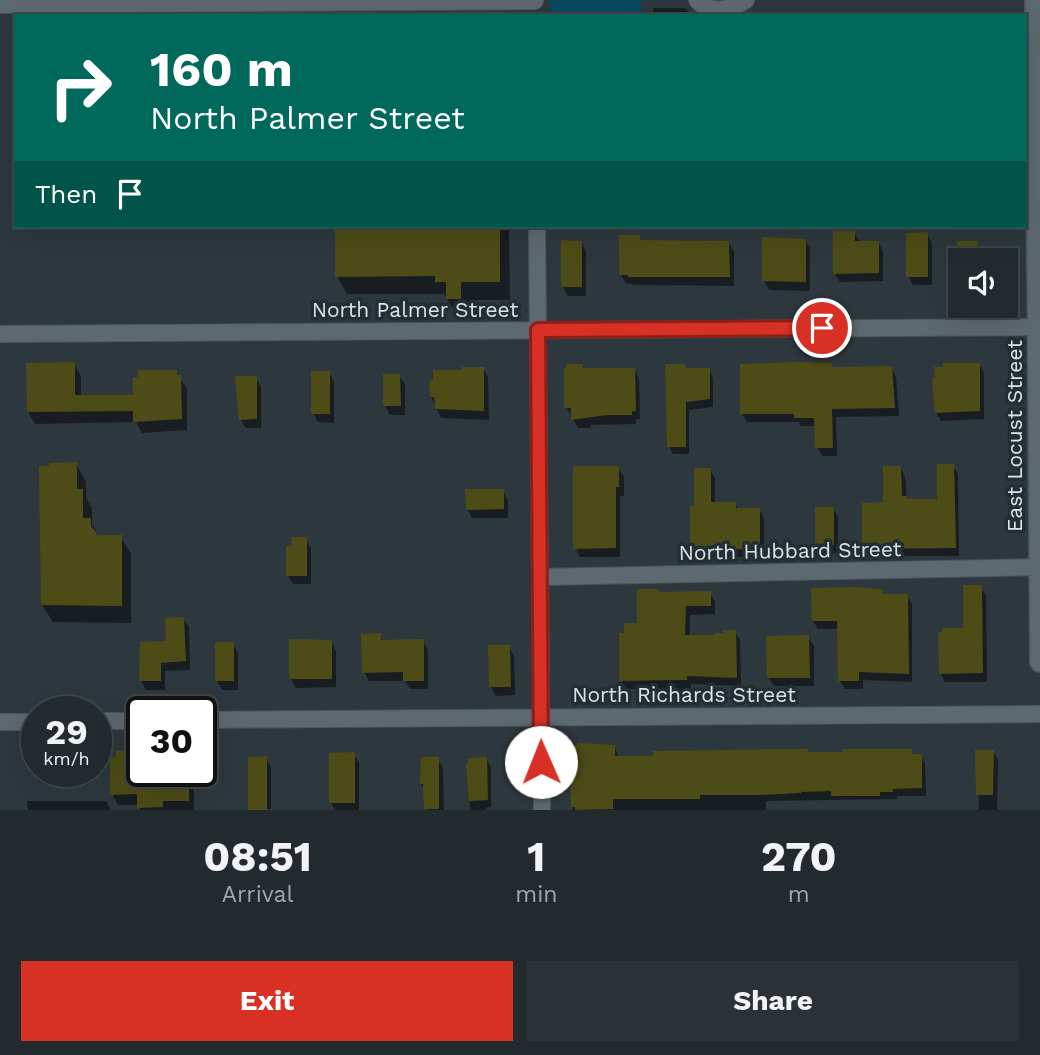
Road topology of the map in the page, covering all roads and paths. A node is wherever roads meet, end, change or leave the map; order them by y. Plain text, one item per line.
1 (697, 0) edge
2 (746, 0) edge
3 (1035, 0) edge
4 (0, 5) edge
5 (535, 6) edge
6 (537, 228) edge
7 (1038, 327) edge
8 (538, 330) junction
9 (0, 334) edge
10 (1039, 567) edge
11 (540, 577) junction
12 (1040, 662) edge
13 (1040, 715) edge
14 (540, 717) junction
15 (217, 720) edge
16 (0, 722) edge
17 (21, 722) edge
18 (542, 810) edge

1 - 2 street
3 - 7 main road, East Locust Street
4 - 5 street
6 - 8 street
7 - 8 street, North Palmer Street
7 - 10 main road, East Locust Street
8 - 9 street, North Palmer Street
8 - 11 street
10 - 11 street, North Hubbard Street
10 - 12 main road, East Locust Street
11 - 14 street
13 - 14 street, North Richards Street
14 - 15 street, North Richards Street
14 - 18 street
16 - 17 street

